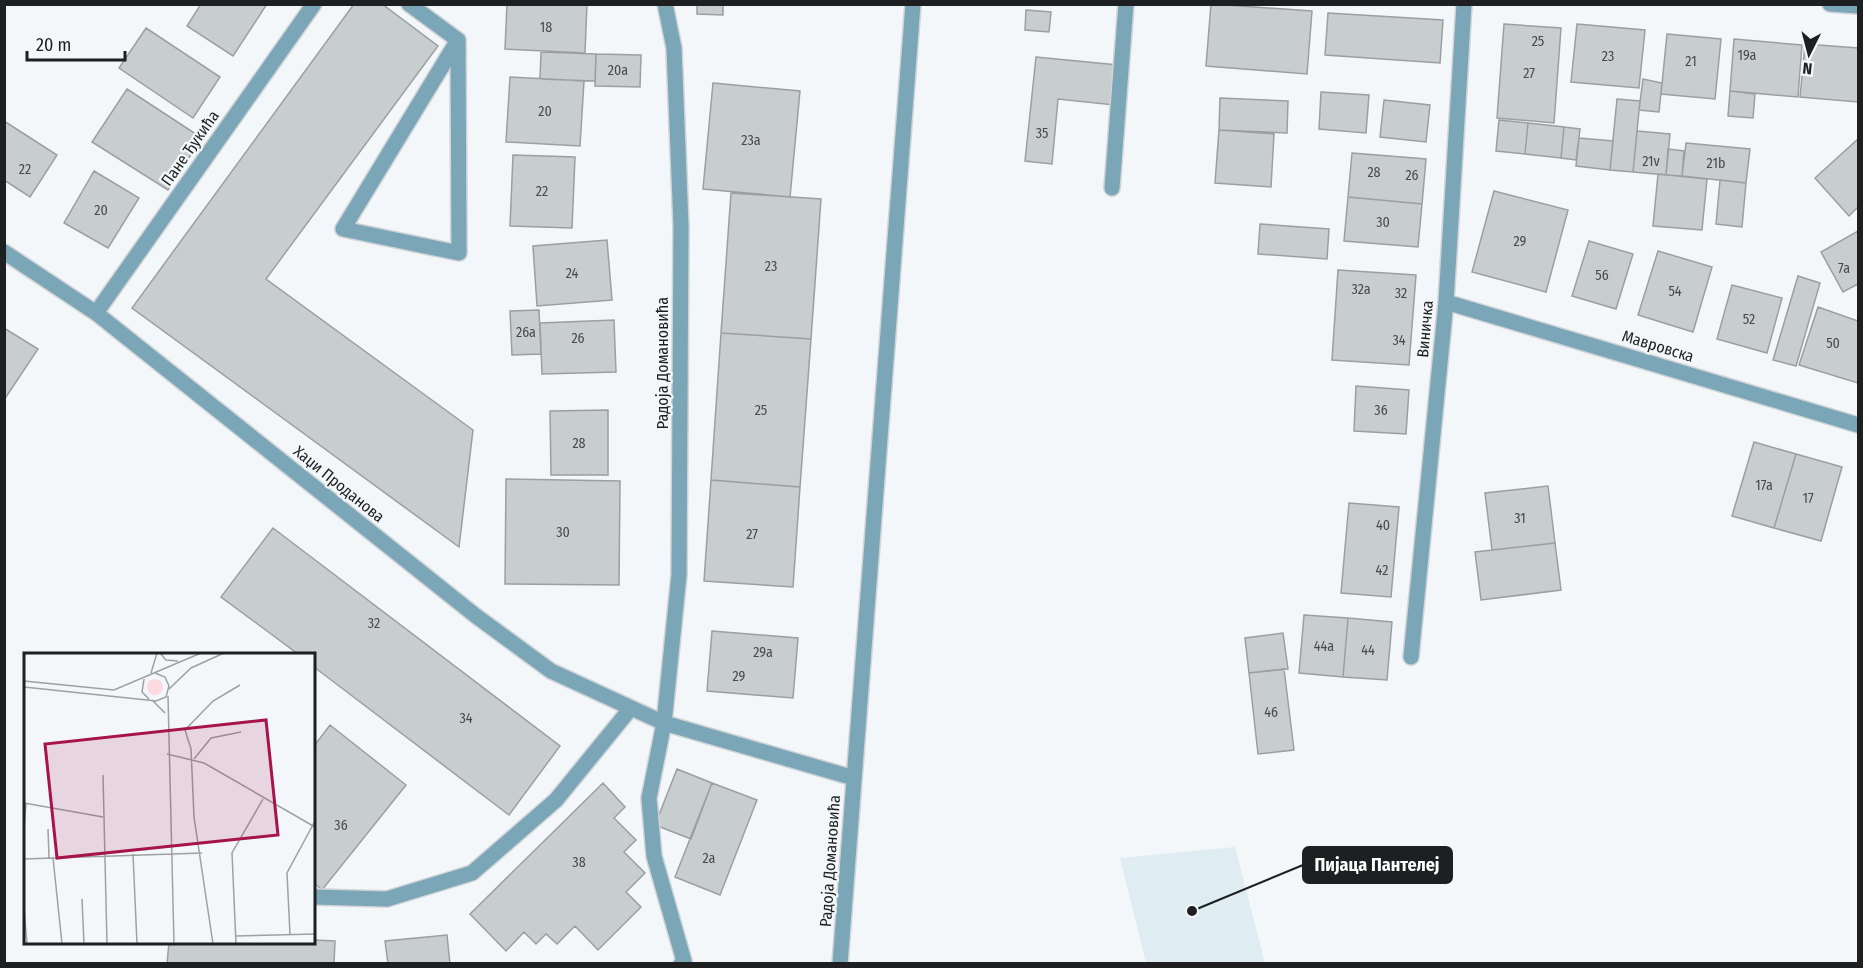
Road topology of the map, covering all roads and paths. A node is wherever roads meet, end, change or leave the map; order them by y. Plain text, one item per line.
1 (314, 4) edge
2 (409, 4) edge
3 (665, 4) edge
4 (913, 4) edge
5 (1126, 4) edge
6 (1464, 4) edge
7 (1830, 4) edge
8 (1858, 6) edge
9 (458, 40) junction
10 (1112, 188) dead end
11 (4, 252) edge
12 (1446, 302) junction
13 (96, 313) junction
14 (1858, 425) edge
15 (1411, 657) dead end
16 (631, 708) junction
17 (664, 723) junction
18 (854, 778) junction
19 (315, 897) edge
20 (683, 962) edge
21 (840, 963) edge

1 - 13 street, Пане Ђукића
2 - 9 street
3 - 17 street, Радоја Домановића
4 - 18 street
5 - 10 street
6 - 12 street, Виничка
7 - 8 street
9 - 9 street
11 - 13 street, Хаџи Проданова
12 - 14 street, Мавровска
12 - 15 street, Виничка
13 - 16 street, Хаџи Проданова
16 - 17 street, Хаџи Проданова
16 - 19 street
17 - 18 street, Радоја Домановића
17 - 20 street, Радоја Домановића
18 - 21 street, Радоја Домановића

